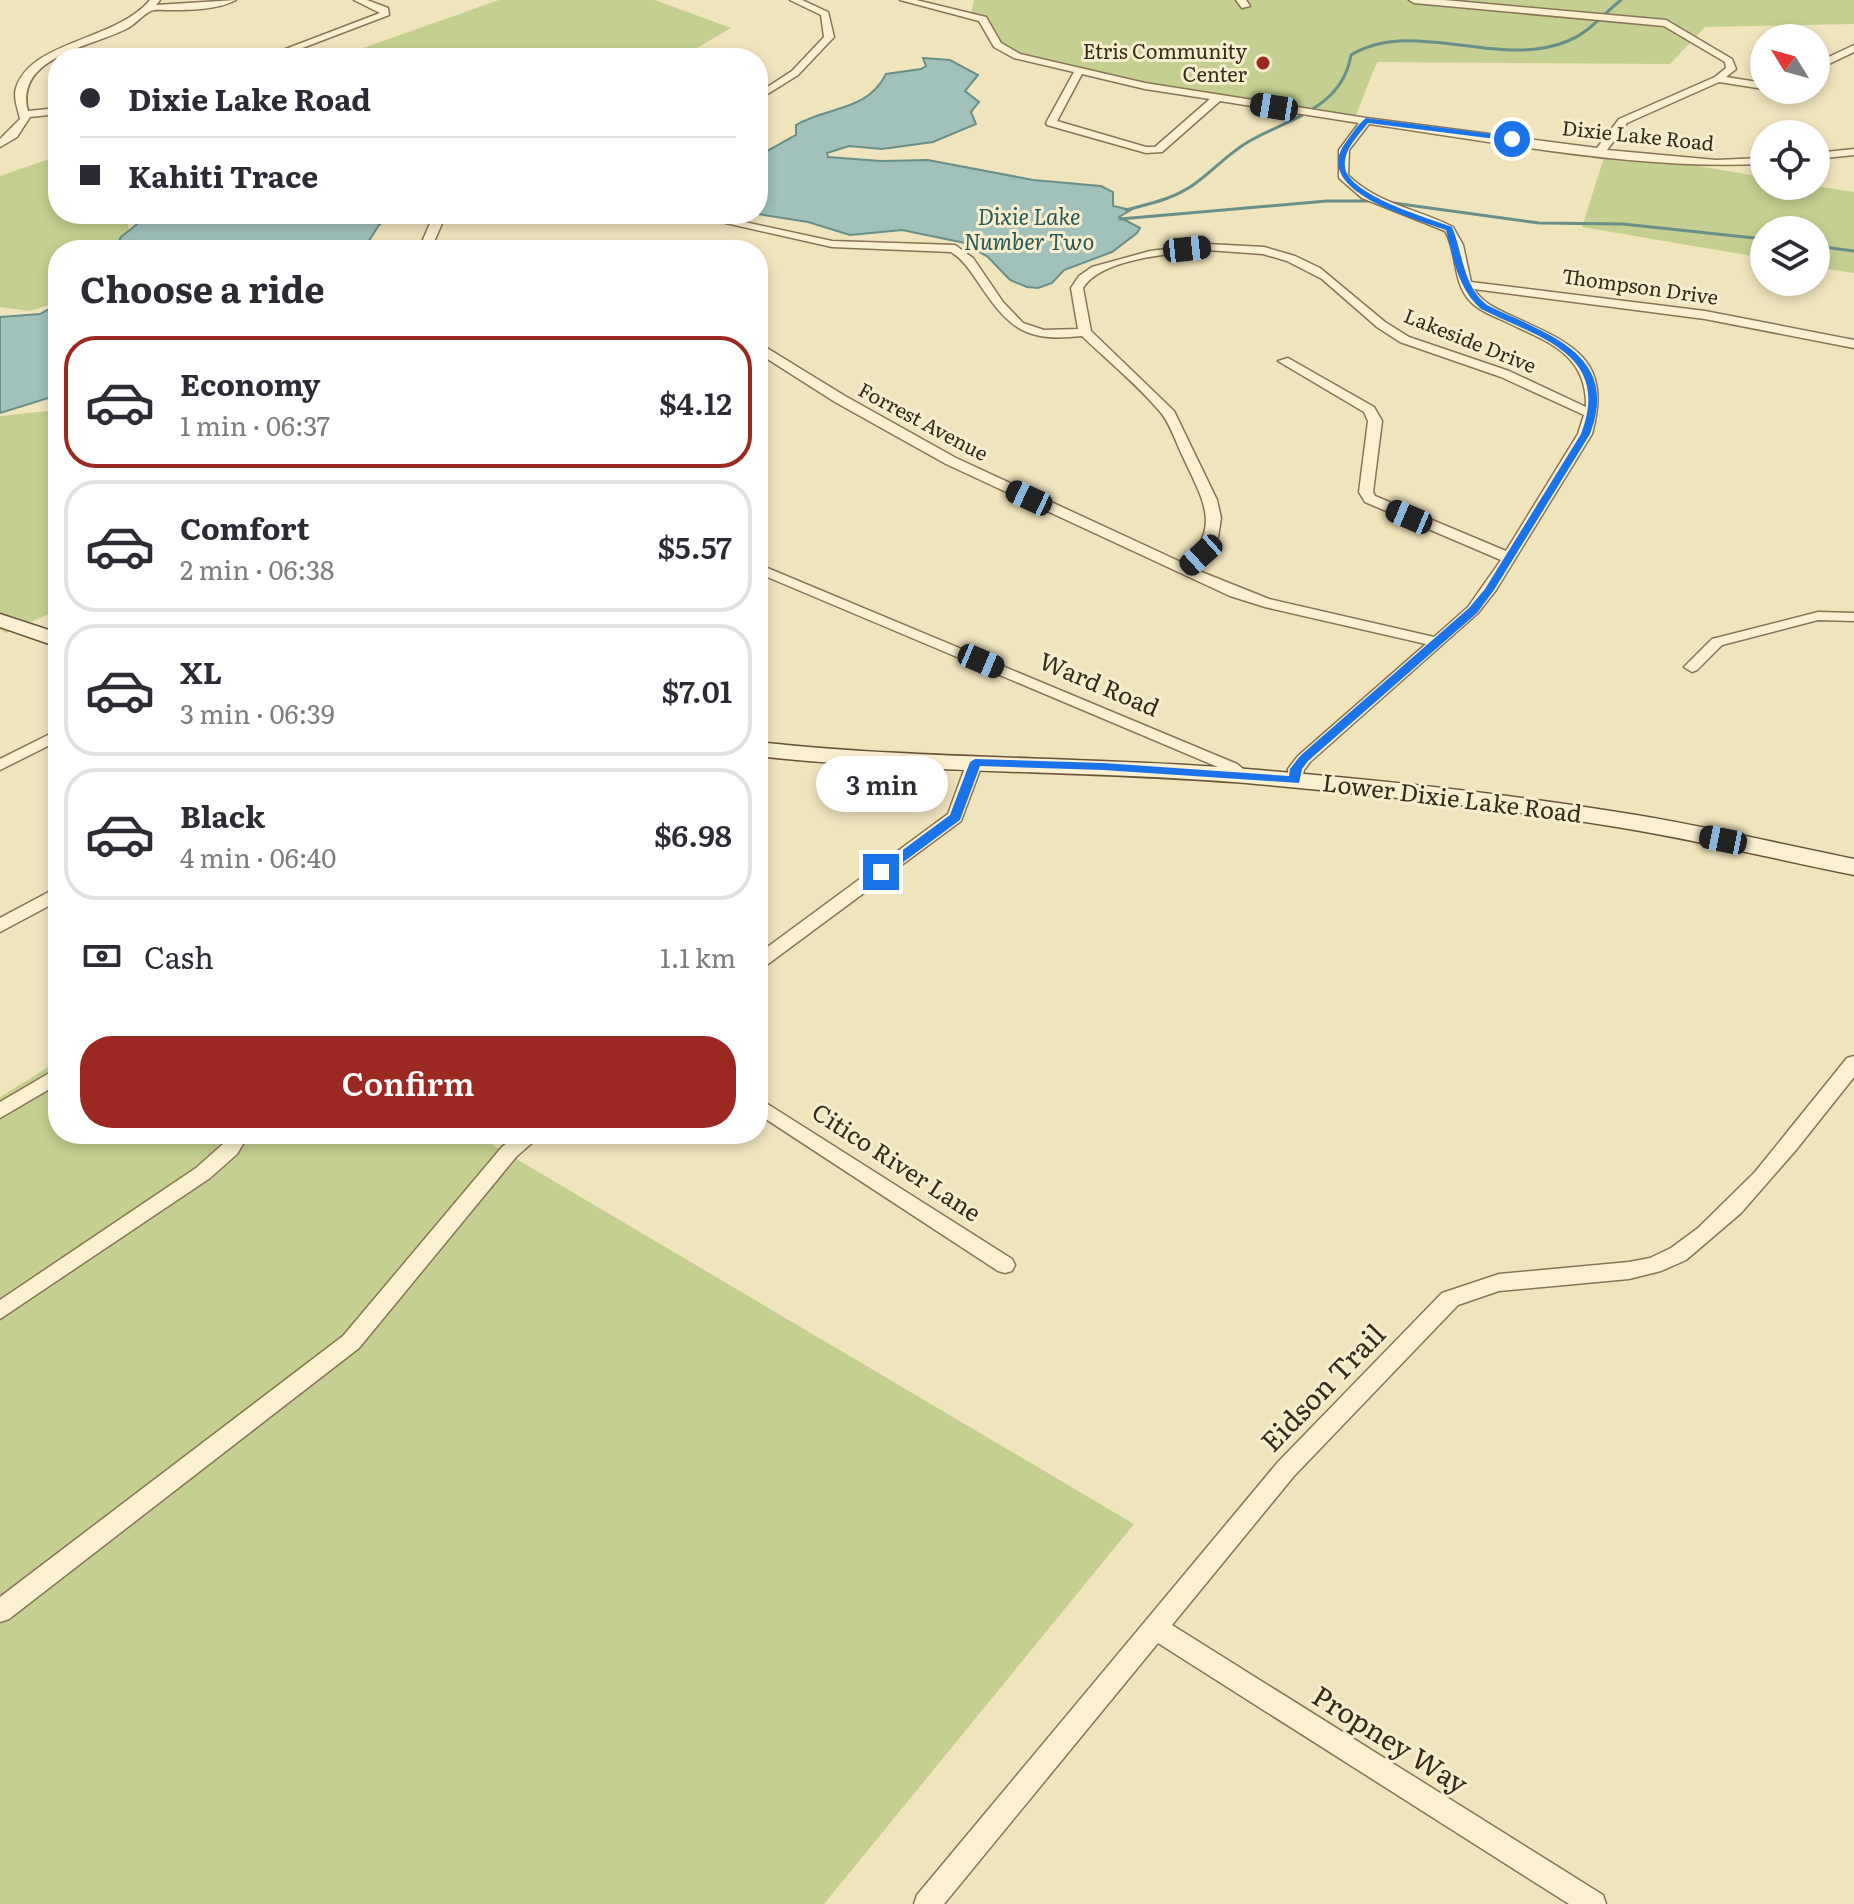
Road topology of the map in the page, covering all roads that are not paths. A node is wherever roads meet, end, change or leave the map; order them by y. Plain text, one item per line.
1 (231, 0) edge
2 (359, 0) edge
3 (795, 0) edge
4 (905, 0) edge
5 (1414, 0) edge
6 (152, 4) edge
7 (978, 6) dead end
8 (983, 19) junction
9 (73, 48) edge
10 (294, 48) edge
11 (1854, 48) edge
12 (1830, 60) edge
13 (48, 61) edge
14 (1078, 73) junction
15 (1718, 79) junction
16 (1750, 84) edge
17 (768, 91) edge
18 (1216, 99) junction
19 (48, 112) edge
20 (24, 114) junction
21 (1366, 121) junction
22 (0, 144) edge
23 (1600, 152) junction
24 (1854, 152) edge
25 (1830, 155) edge
26 (1750, 161) edge
27 (739, 224) edge
28 (1466, 285) junction
29 (1085, 332) junction
30 (1854, 344) edge
31 (768, 354) edge
32 (1284, 361) dead end
33 (1593, 413) junction
34 (1509, 558) junction
35 (1184, 570) junction
36 (768, 572) edge
37 (1854, 617) edge
38 (0, 620) edge
39 (48, 637) edge
40 (1438, 642) junction
41 (1692, 667) dead end
42 (48, 740) edge
43 (768, 750) edge
44 (975, 762) junction
45 (0, 765) edge
46 (1244, 776) junction
47 (1295, 780) junction
48 (1854, 867) edge
49 (48, 899) edge
50 (0, 926) edge
51 (768, 956) edge
52 (1854, 1063) edge
53 (48, 1081) edge
54 (0, 1111) edge
55 (768, 1111) edge
56 (233, 1144) edge
57 (519, 1144) edge
58 (1005, 1265) dead end
59 (0, 1311) edge
60 (0, 1611) edge
61 (1155, 1628) junction
62 (927, 1904) edge
63 (1593, 1904) edge

1 - 6 street
2 - 10 street
3 - 17 street
4 - 8 street
5 - 15 street
6 - 9 street
7 - 8 street
8 - 14 street
11 - 12 street
13 - 20 street
14 - 18 street
14 - 18 street
15 - 16 street
15 - 23 street
18 - 21 street
19 - 20 street
20 - 22 street
21 - 23 street, Dixie Lake Road
21 - 28 street
23 - 26 street, Dixie Lake Road
24 - 25 street
27 - 29 street
28 - 30 street, Thompson Drive
28 - 33 street
29 - 33 street, Lakeside Drive
29 - 35 street
31 - 35 street, Forrest Avenue
32 - 34 street
33 - 34 street
34 - 40 street
35 - 40 street, Forrest Avenue
36 - 46 street, Ward Road
37 - 41 street
38 - 39 street
40 - 47 street
42 - 45 street
43 - 44 street, Lower Dixie Lake Road
44 - 46 street, Lower Dixie Lake Road
44 - 51 street
46 - 47 street, Lower Dixie Lake Road
47 - 48 street, Lower Dixie Lake Road
49 - 50 street
52 - 61 street, Eidson Trail
53 - 54 street
55 - 58 street, Citico River Lane
56 - 59 street
57 - 60 street
61 - 62 street, Eidson Trail
61 - 63 street, Propney Way

